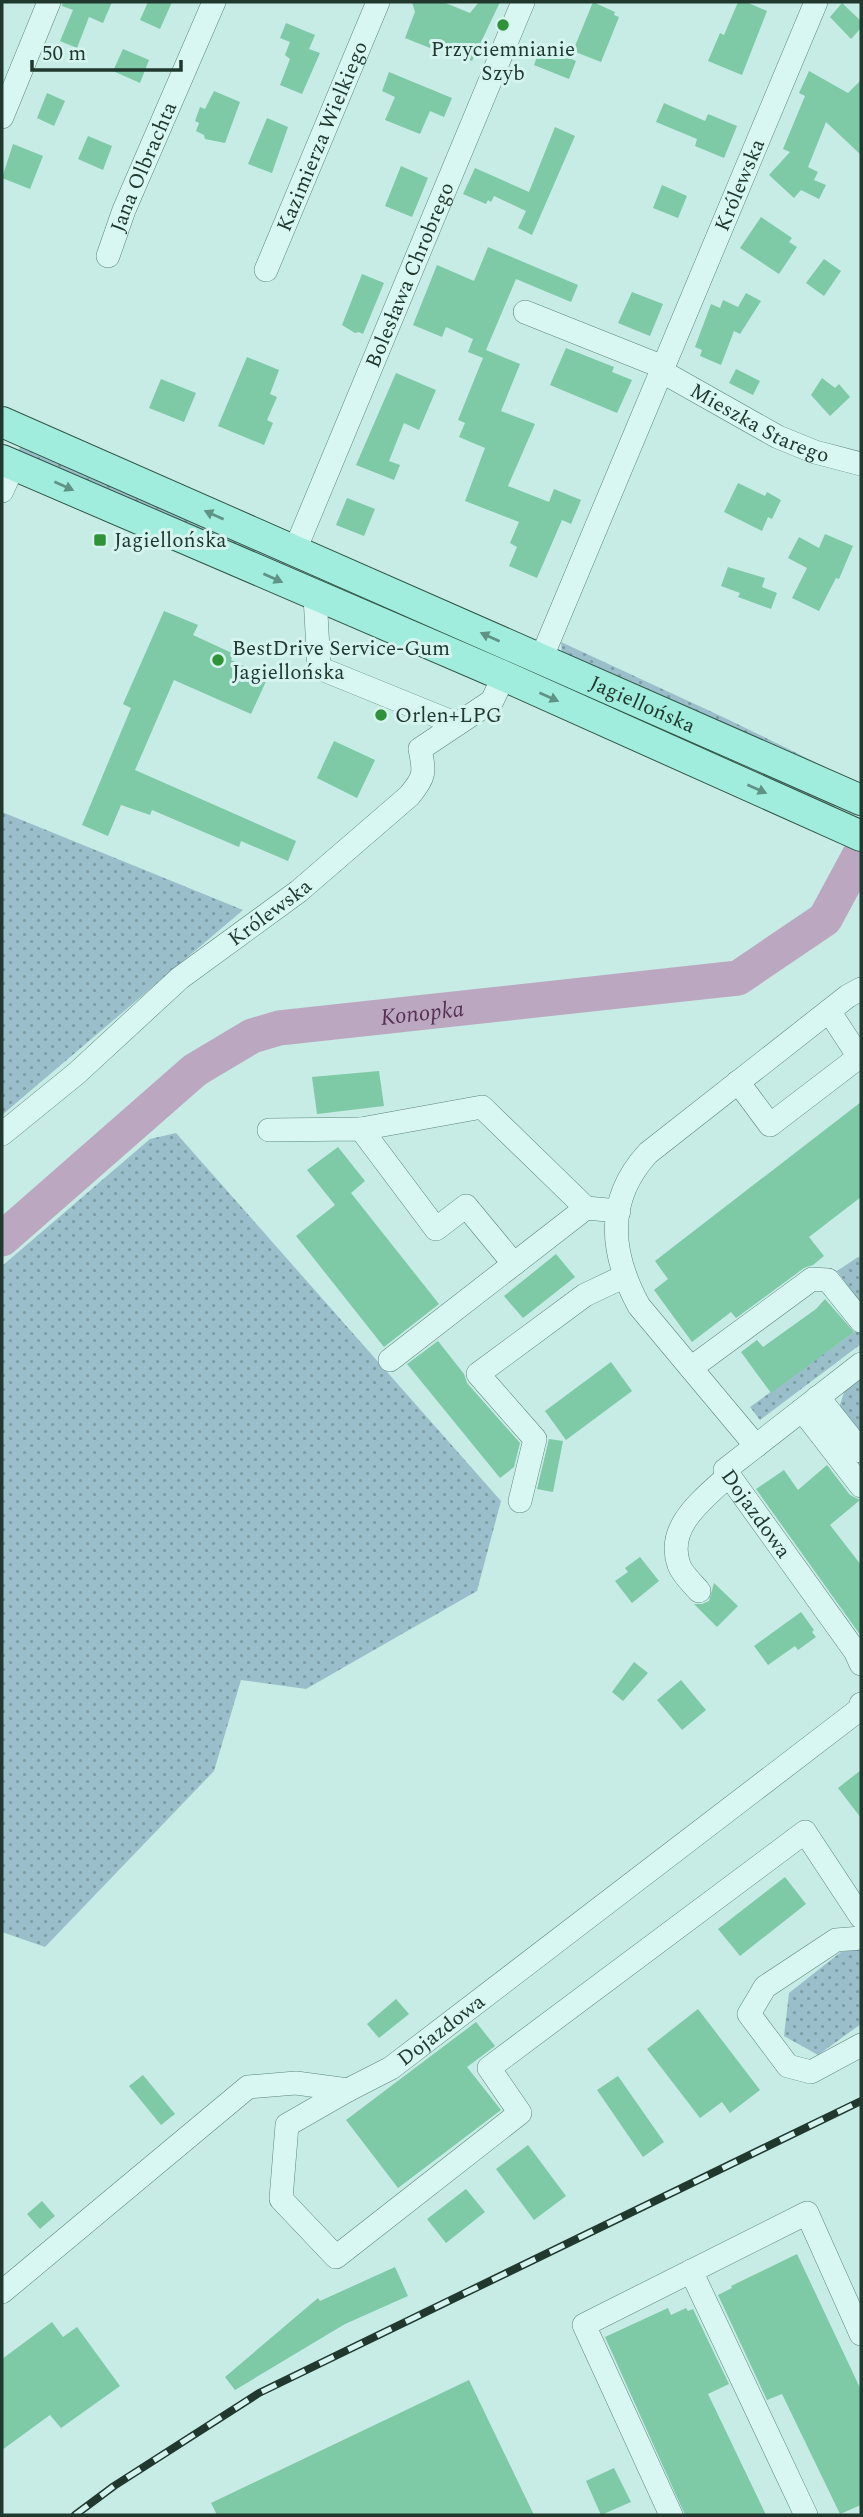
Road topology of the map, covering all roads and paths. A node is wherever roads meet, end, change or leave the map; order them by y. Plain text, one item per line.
1 (49, 2) edge
2 (214, 2) edge
3 (378, 2) edge
4 (523, 2) edge
5 (816, 2) edge
6 (2, 117) edge
7 (108, 256) dead end
8 (266, 271) dead end
9 (524, 312) dead end
10 (662, 369) junction
11 (2, 422) edge
12 (861, 464) edge
13 (6, 472) edge
14 (295, 550) junction
15 (315, 596) junction
16 (541, 659) junction
17 (504, 676) junction
18 (457, 724) junction
19 (852, 797) edge
20 (861, 836) edge
21 (860, 989) edge
22 (829, 1011) junction
23 (738, 1082) junction
24 (270, 1129) dead end
25 (361, 1129) junction
26 (2, 1134) edge
27 (586, 1208) junction
28 (619, 1211) junction
29 (514, 1264) junction
30 (625, 1276) junction
31 (861, 1321) edge
32 (390, 1360) dead end
33 (861, 1364) edge
34 (691, 1368) junction
35 (810, 1404) junction
36 (756, 1446) junction
37 (861, 1451) edge
38 (729, 1475) junction
39 (861, 1486) edge
40 (520, 1501) dead end
41 (699, 1591) dead end
42 (861, 1664) edge
43 (861, 1704) edge
44 (861, 1917) edge
45 (861, 1937) edge
46 (861, 2045) edge
47 (348, 2090) junction
48 (691, 2271) junction
49 (2, 2292) edge
50 (861, 2334) edge
51 (671, 2515) edge
52 (806, 2515) edge

1 - 6 street
2 - 7 street, Jana Olbrachta
3 - 8 street, Kazimierza Wielkiego
4 - 14 street, Bolesława Chrobrego
5 - 10 street, Królewska
9 - 10 street
10 - 12 street, Mieszka Starego
10 - 16 street, Królewska
14 -> 11 main road, Jagiellońska
13 -> 15 main road, Jagiellońska
16 -> 14 main road, Jagiellońska
15 - 17 main road, Jagiellońska
15 - 18 street
16 - 19 main road, Jagiellońska
17 - 18 street, Królewska
17 -> 20 main road, Jagiellońska
18 - 26 street, Królewska
21 - 22 street
22 - 23 street
22 - 23 street
23 - 28 street
24 - 25 street
25 - 27 street
25 - 29 street
27 - 28 street
27 - 29 street
28 - 30 street
29 - 32 street
30 - 34 street
30 - 40 street
31 - 34 street
33 - 35 street, Dojazdowa
34 - 36 street
35 - 36 street, Dojazdowa
35 - 37 street
35 - 39 street
36 - 38 street, Dojazdowa
38 - 41 street
38 - 42 street, Dojazdowa
43 - 47 street, Dojazdowa
44 - 47 street, Dojazdowa
45 - 46 street
47 - 49 street
48 - 50 street
48 - 51 street
48 - 52 street

